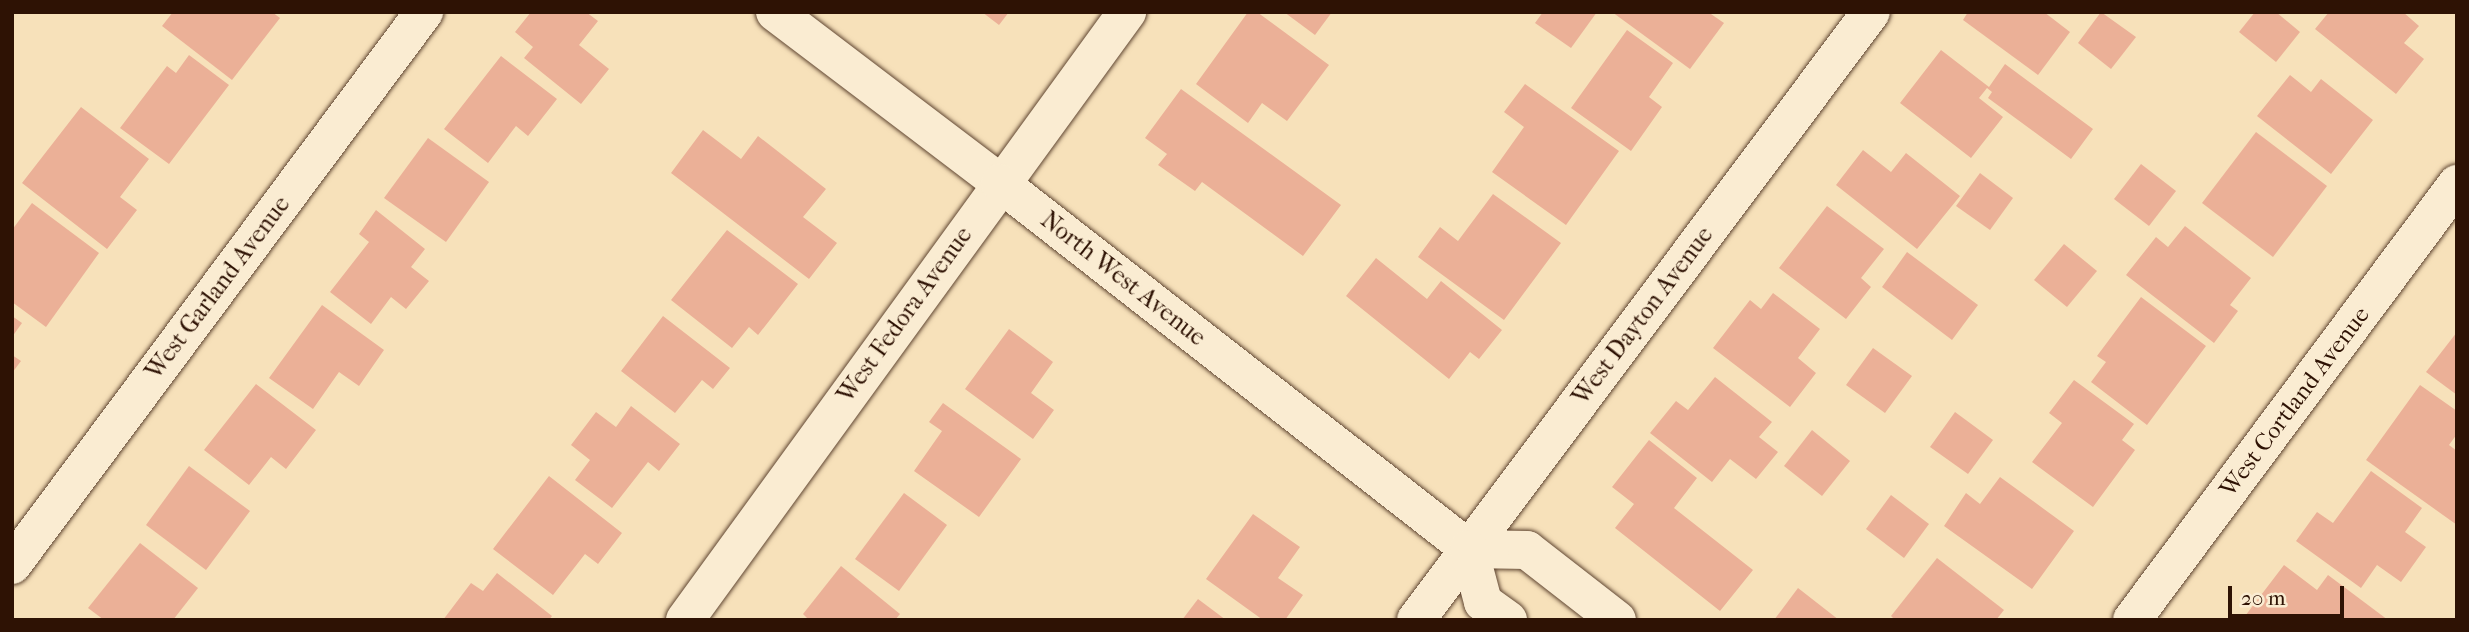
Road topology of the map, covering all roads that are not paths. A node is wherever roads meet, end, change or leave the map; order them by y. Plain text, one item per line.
1 (424, 12) edge
2 (775, 12) edge
3 (1127, 12) edge
4 (1871, 12) edge
5 (1000, 183) junction
6 (2457, 184) edge
7 (1469, 549) junction
8 (12, 565) edge
9 (685, 620) edge
10 (1416, 620) edge
11 (1508, 620) edge
12 (1617, 620) edge
13 (2132, 620) edge

1 - 8 street, West Garland Avenue
2 - 5 street, North West Avenue
3 - 5 street, West Fedora Avenue
4 - 7 street, West Dayton Avenue
5 - 7 street, North West Avenue
5 - 9 street, West Fedora Avenue
6 - 13 street, West Cortland Avenue
7 - 10 street, West Dayton Avenue
7 - 11 street
7 - 12 street

